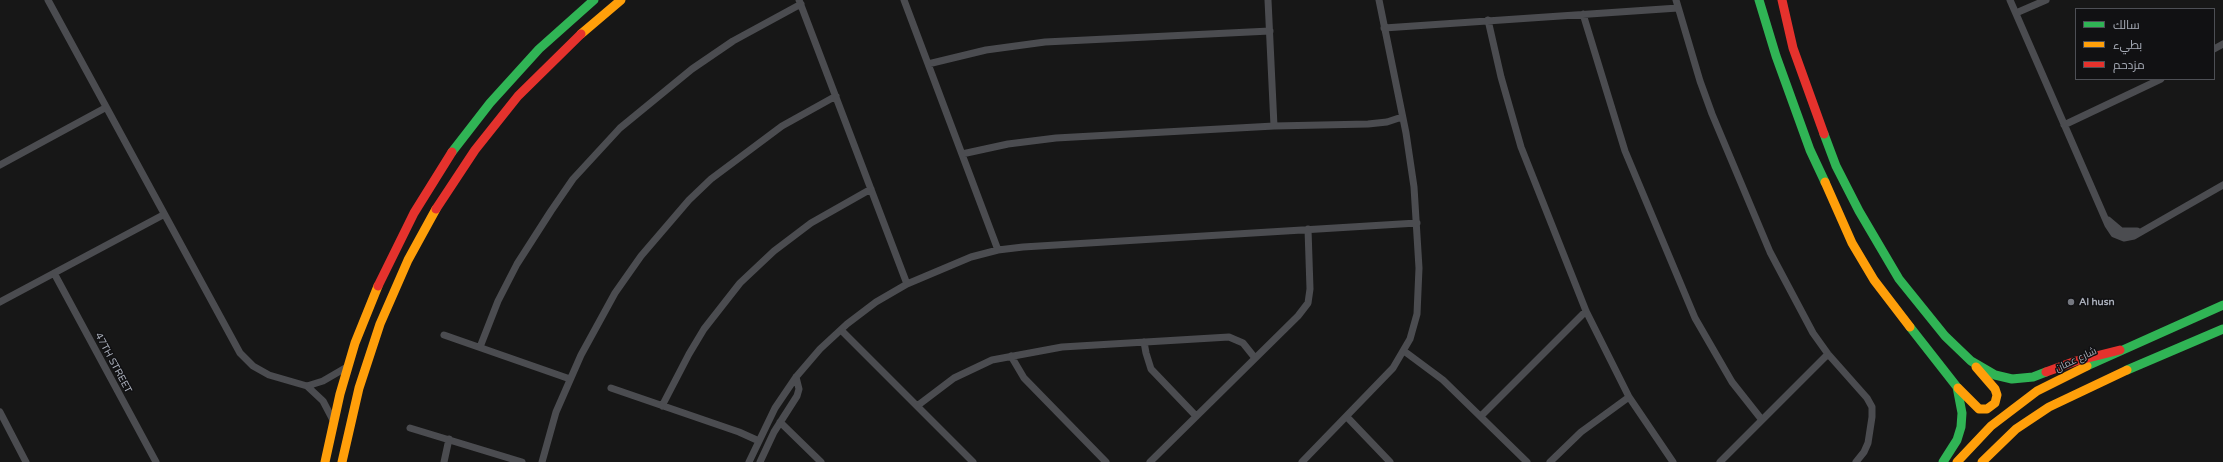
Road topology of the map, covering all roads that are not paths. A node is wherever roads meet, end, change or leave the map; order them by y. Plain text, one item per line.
1 (48, 0) edge
2 (594, 0) edge
3 (621, 0) edge
4 (904, 0) edge
5 (1268, 0) edge
6 (1379, 0) edge
7 (1676, 0) edge
8 (1760, 0) edge
9 (1782, 0) edge
10 (2010, 0) edge
11 (2046, 0) edge
12 (800, 2) edge
13 (1678, 8) junction
14 (2016, 13) junction
15 (1583, 14) junction
16 (1488, 20) junction
17 (1384, 28) junction
18 (1270, 30) junction
19 (928, 64) junction
20 (2159, 80) edge
21 (836, 96) junction
22 (105, 108) junction
23 (1402, 117) junction
24 (2064, 125) junction
25 (1274, 126) junction
26 (962, 154) junction
27 (0, 164) edge
28 (2223, 185) edge
29 (871, 189) junction
30 (163, 215) junction
31 (1416, 223) junction
32 (1308, 229) junction
33 (998, 250) junction
34 (54, 273) junction
35 (907, 284) junction
36 (0, 302) edge
37 (2223, 305) edge
38 (1586, 311) junction
39 (2223, 329) edge
40 (841, 330) junction
41 (444, 335) dead end
42 (1144, 342) junction
43 (480, 347) junction
44 (2120, 350) junction
45 (1404, 351) junction
46 (1828, 354) junction
47 (1011, 356) junction
48 (1255, 358) junction
49 (1972, 361) junction
50 (347, 368) junction
51 (796, 377) junction
52 (570, 379) junction
53 (307, 386) junction
54 (1957, 387) junction
55 (611, 388) dead end
56 (1629, 397) junction
57 (662, 406) junction
58 (917, 406) junction
59 (0, 412) edge
60 (1196, 416) junction
61 (1481, 416) junction
62 (1347, 417) junction
63 (334, 420) junction
64 (1762, 420) junction
65 (780, 422) junction
66 (410, 428) dead end
67 (449, 439) junction
68 (759, 441) junction
69 (26, 462) edge
70 (156, 462) edge
71 (325, 462) edge
72 (342, 462) edge
73 (444, 462) edge
74 (522, 462) edge
75 (542, 462) edge
76 (749, 462) edge
77 (760, 462) edge
78 (821, 462) edge
79 (973, 462) edge
80 (1106, 462) edge
81 (1150, 462) edge
82 (1302, 462) edge
83 (1390, 462) edge
84 (1527, 462) edge
85 (1550, 462) edge
86 (1673, 462) edge
87 (1720, 462) edge
88 (1856, 462) edge
89 (1943, 462) edge
90 (1957, 462) edge
91 (1982, 462) edge

1 - 22 street
2 - 50 street
3 - 72 street
4 - 19 street
5 - 18 street
6 - 17 street
7 - 13 street
8 - 54 street
9 - 49 street
10 - 14 street
11 - 14 street
12 - 21 street
12 - 43 street
13 - 15 street
13 - 46 street
14 - 24 street
15 - 16 street
15 - 64 street
16 - 17 street
16 - 38 street
17 - 23 street
18 - 19 street
18 - 25 street
19 - 26 street
20 - 24 street
21 - 29 street
21 - 52 street
22 - 27 street
22 - 30 street
23 - 25 street
23 - 31 street
24 - 28 street
25 - 26 street
26 - 33 street
29 - 35 street
29 - 57 street
30 - 34 street
30 - 53 street
31 - 32 street
31 - 45 street
32 - 33 street
32 - 48 street
33 - 35 street
34 - 36 street
34 - 70 street, 47TH STREET
35 - 40 street
37 - 44 street, شارع عمان
38 - 56 street
38 - 61 street
39 - 91 street
40 - 51 street
40 - 58 street
41 - 43 street
42 - 47 street
42 - 48 street
42 - 60 street
43 - 52 street
44 - 49 street
44 - 90 street, شارع عمان
45 - 61 street
45 - 62 street
46 - 64 street
46 - 88 street
47 - 58 street
47 - 80 street
48 - 60 street
49 - 54 street
50 - 53 street
50 - 63 street
51 - 65 street
51 - 68 street
52 - 75 street
53 - 63 street
54 - 89 street
55 - 57 street
56 - 85 street
56 - 86 street
57 - 68 street
58 - 79 street
59 - 69 street
60 - 81 street
61 - 84 street
62 - 82 street
62 - 83 street
63 - 71 street
64 - 87 street
65 - 77 street
65 - 78 street
66 - 67 street
67 - 73 street
67 - 74 street
68 - 76 street

